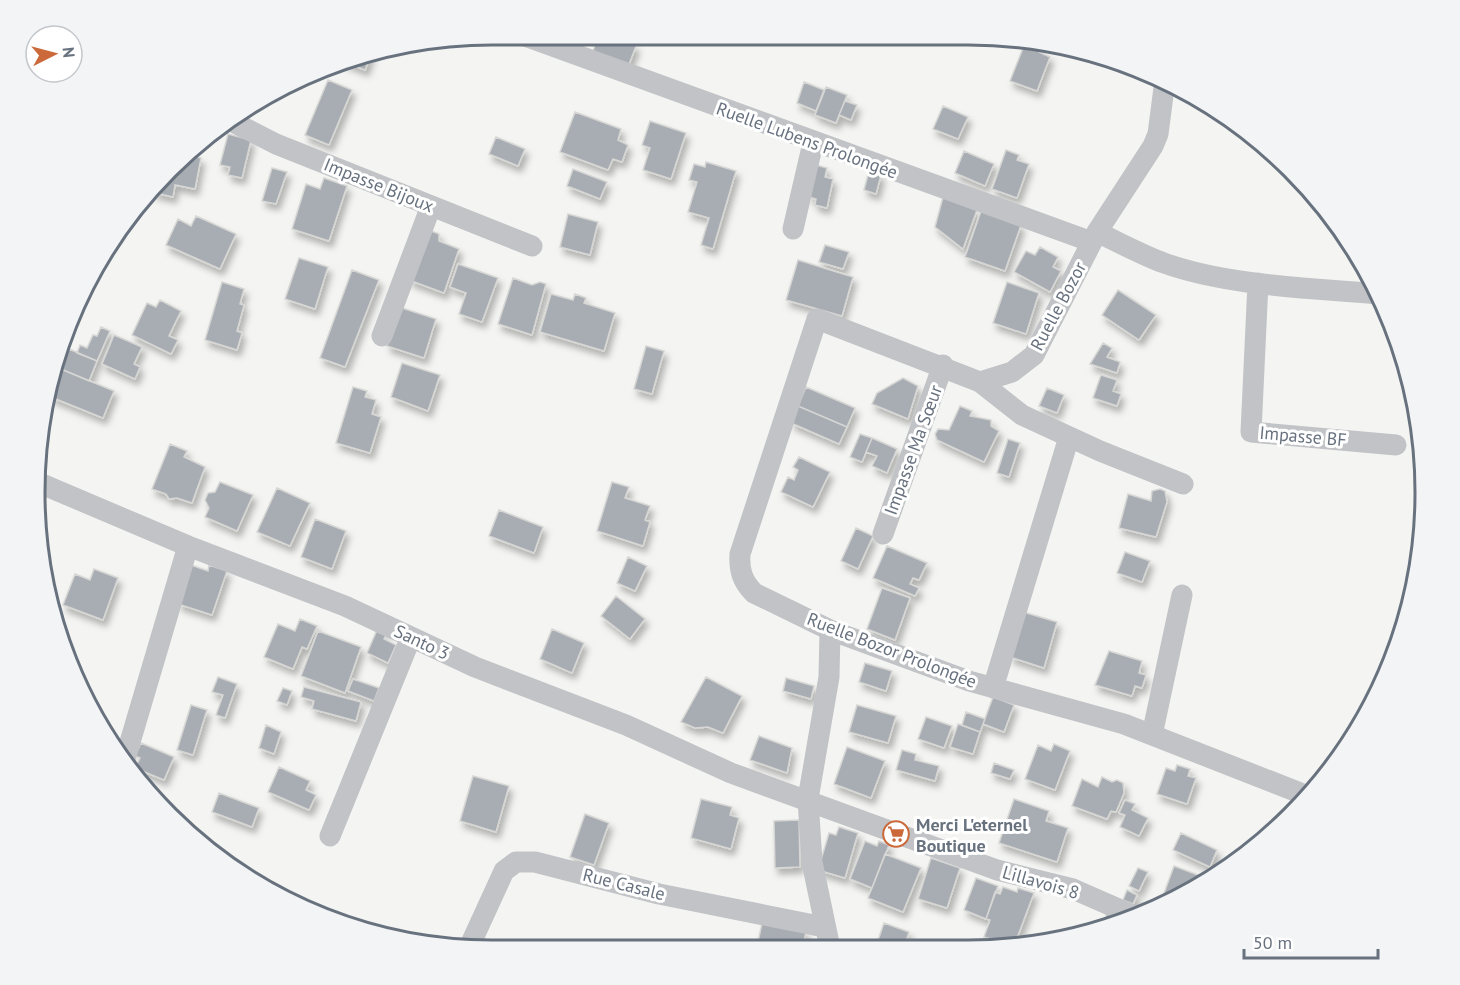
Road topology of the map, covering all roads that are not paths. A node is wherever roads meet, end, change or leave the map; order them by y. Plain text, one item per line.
1 (549, 45) edge
2 (1164, 91) edge
3 (238, 124) edge
4 (813, 143) junction
5 (431, 206) junction
6 (793, 229) dead end
7 (1095, 237) junction
8 (532, 246) dead end
9 (1258, 283) junction
10 (1368, 293) edge
11 (382, 336) dead end
12 (943, 365) junction
13 (980, 382) junction
14 (1069, 437) junction
15 (1396, 445) dead end
16 (1184, 484) dead end
17 (45, 485) edge
18 (883, 534) dead end
19 (188, 546) junction
20 (1182, 595) dead end
21 (830, 630) junction
22 (411, 637) junction
23 (993, 688) junction
24 (1152, 735) junction
25 (127, 751) edge
26 (1300, 793) edge
27 (808, 799) junction
28 (330, 836) dead end
29 (1124, 911) edge
30 (824, 927) junction
31 (473, 939) edge
32 (828, 940) edge

1 - 4 street, Ruelle Lubens Prolongée
2 - 7 street, Ruelle Bozor
3 - 5 street, Impasse Bijoux
4 - 6 street
4 - 7 street, Ruelle Lubens Prolongée
5 - 8 street, Impasse Bijoux
5 - 11 street
7 - 9 street, Ruelle Lubens Prolongée
7 - 13 street, Ruelle Bozor
9 - 10 street, Ruelle Lubens Prolongée
9 - 15 street, Impasse BF
12 - 13 street
12 - 18 street, Impasse Ma Sœur
12 - 21 street, Ruelle Bozor Prolongée
13 - 14 street
14 - 16 street
14 - 23 street
17 - 19 street, Santo 3
19 - 22 street, Santo 3
19 - 25 street
20 - 24 street
21 - 23 street, Ruelle Bozor Prolongée
21 - 27 street
22 - 27 street, Santo 3
22 - 28 street
23 - 24 street, Ruelle Bozor Prolongée
24 - 26 street, Ruelle Bozor Prolongée
27 - 29 street, Lillavois 8
27 - 30 street
30 - 31 street, Rue Casale
30 - 32 street

